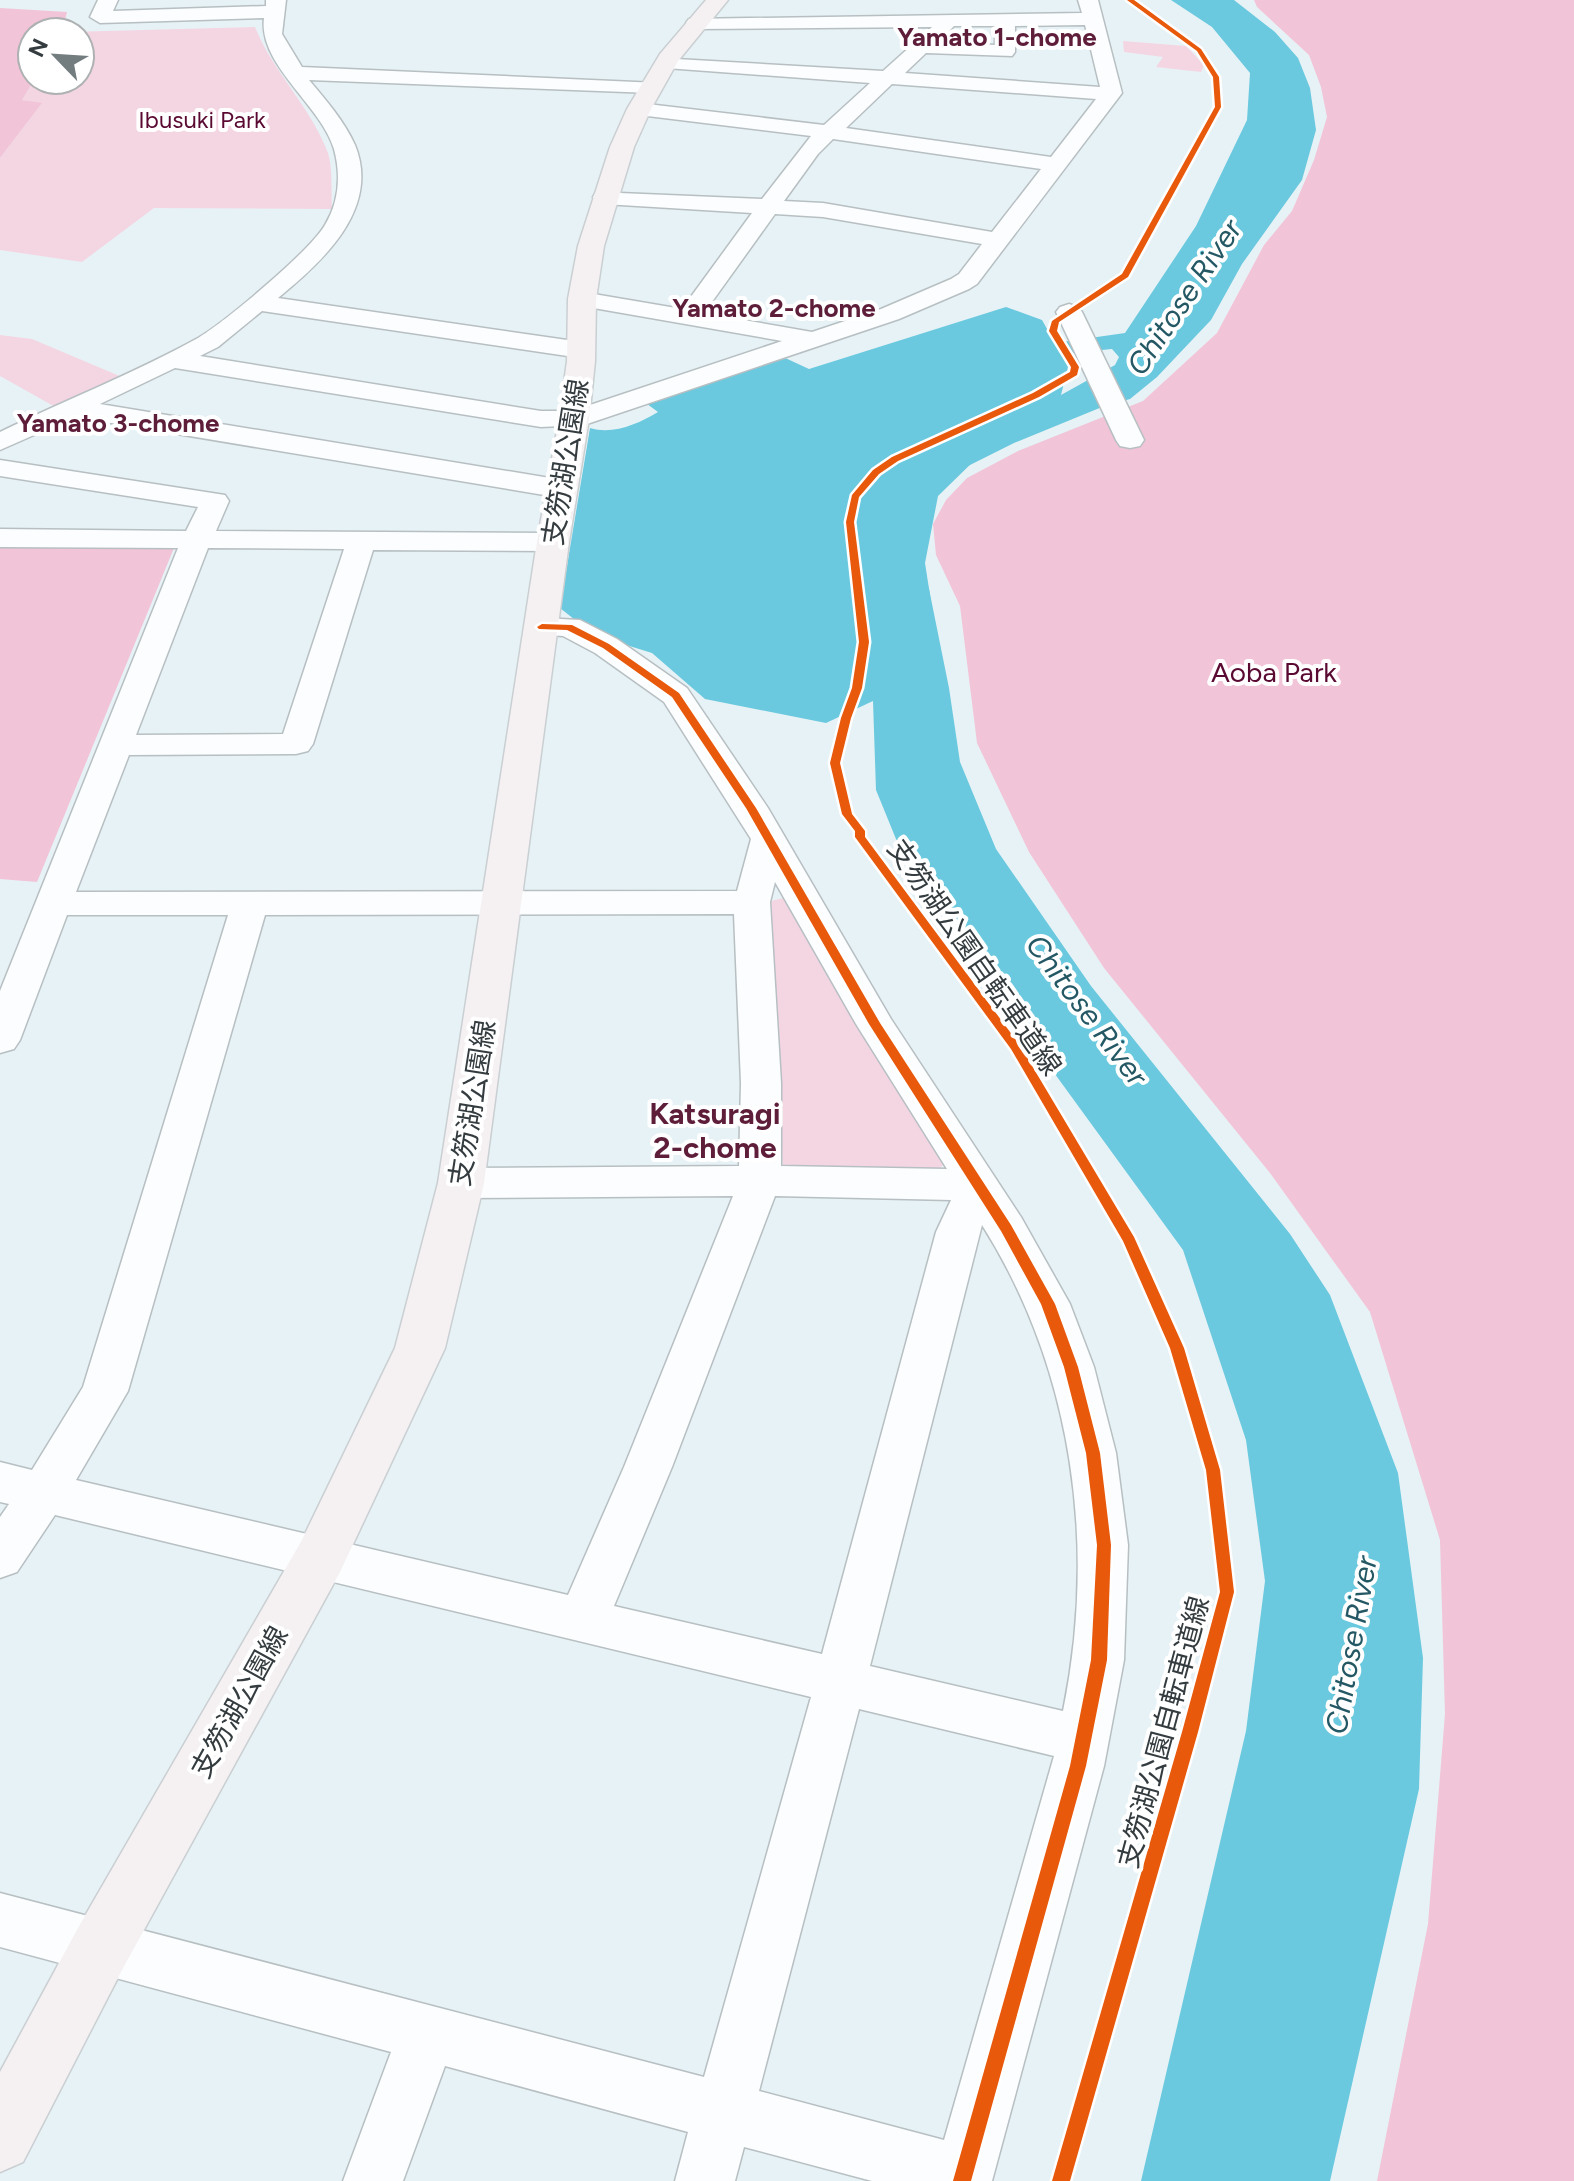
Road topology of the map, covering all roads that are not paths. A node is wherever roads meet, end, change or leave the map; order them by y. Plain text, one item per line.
1 (108, 0) edge
2 (274, 6) edge
3 (186, 7) edge
4 (1092, 10) edge
5 (706, 12) edge
6 (1005, 20) junction
7 (945, 21) junction
8 (921, 47) junction
9 (295, 73) junction
10 (890, 76) junction
11 (652, 86) junction
12 (1111, 94) junction
13 (832, 132) junction
14 (1058, 165) junction
15 (604, 197) junction
16 (769, 205) junction
17 (998, 240) junction
18 (582, 299) junction
19 (259, 303) junction
20 (1071, 315) dead end
21 (689, 316) junction
22 (810, 339) junction
23 (581, 350) junction
24 (174, 360) junction
25 (72, 408) junction
26 (574, 419) junction
27 (1130, 440) dead end
28 (0, 442) edge
29 (0, 468) edge
30 (562, 489) junction
31 (0, 538) edge
32 (196, 541) junction
33 (361, 542) junction
34 (553, 542) junction
35 (542, 627) junction
36 (116, 745) junction
37 (768, 841) junction
38 (503, 901) junction
39 (752, 902) junction
40 (250, 903) junction
41 (53, 904) junction
42 (0, 1040) edge
43 (760, 1181) junction
44 (461, 1183) junction
45 (979, 1185) junction
46 (22, 1487) edge
47 (321, 1556) junction
48 (0, 1557) edge
49 (583, 1619) junction
50 (841, 1681) junction
51 (1083, 1739) junction
52 (0, 1920) edge
53 (100, 1949) junction
54 (427, 2035) junction
55 (723, 2113) junction
56 (0, 2139) edge
57 (962, 2178) edge
58 (373, 2181) edge
59 (705, 2181) edge

1 - 3 street
2 - 3 street
2 - 9 street
4 - 6 street
4 - 12 street
5 - 7 street
5 - 11 main road, 支笏湖公園線
6 - 7 street
6 - 8 street
7 - 8 street
8 - 10 street
9 - 11 street
9 - 19 street
10 - 11 street
10 - 12 street
10 - 13 street
11 - 13 street
11 - 15 main road, 支笏湖公園線
12 - 14 street
13 - 14 street
13 - 16 street
14 - 17 street
15 - 16 street
15 - 18 main road, 支笏湖公園線
16 - 17 street
16 - 21 street
17 - 22 street
18 - 21 street
18 - 23 main road, 支笏湖公園線
19 - 23 street
19 - 24 street
20 - 27 street
21 - 22 street
22 - 26 street
23 - 26 main road, 支笏湖公園線
24 - 25 street
24 - 26 street
25 - 28 street
25 - 30 street
26 - 30 main road, 支笏湖公園線
29 - 32 street
30 - 34 main road, 支笏湖公園線
31 - 32 street
32 - 33 street
32 - 36 street
33 - 34 street
33 - 36 street
34 - 35 main road, 支笏湖公園線
35 - 37 street
35 - 38 main road, 支笏湖公園線
36 - 41 street
37 - 39 street
37 - 45 street
38 - 39 street
38 - 40 street
38 - 44 main road, 支笏湖公園線
39 - 43 street
40 - 41 street
40 - 46 street
41 - 42 street
43 - 44 street
43 - 45 street
43 - 49 street
44 - 47 main road, 支笏湖公園線
45 - 50 street
45 - 51 street
46 - 47 street
46 - 48 street
47 - 49 street
47 - 53 main road, 支笏湖公園線
49 - 50 street
50 - 51 street
50 - 55 street
51 - 57 street
52 - 53 street
53 - 54 street
53 - 56 main road, 支笏湖公園線
54 - 55 street
54 - 58 street
55 - 57 street
55 - 59 street

